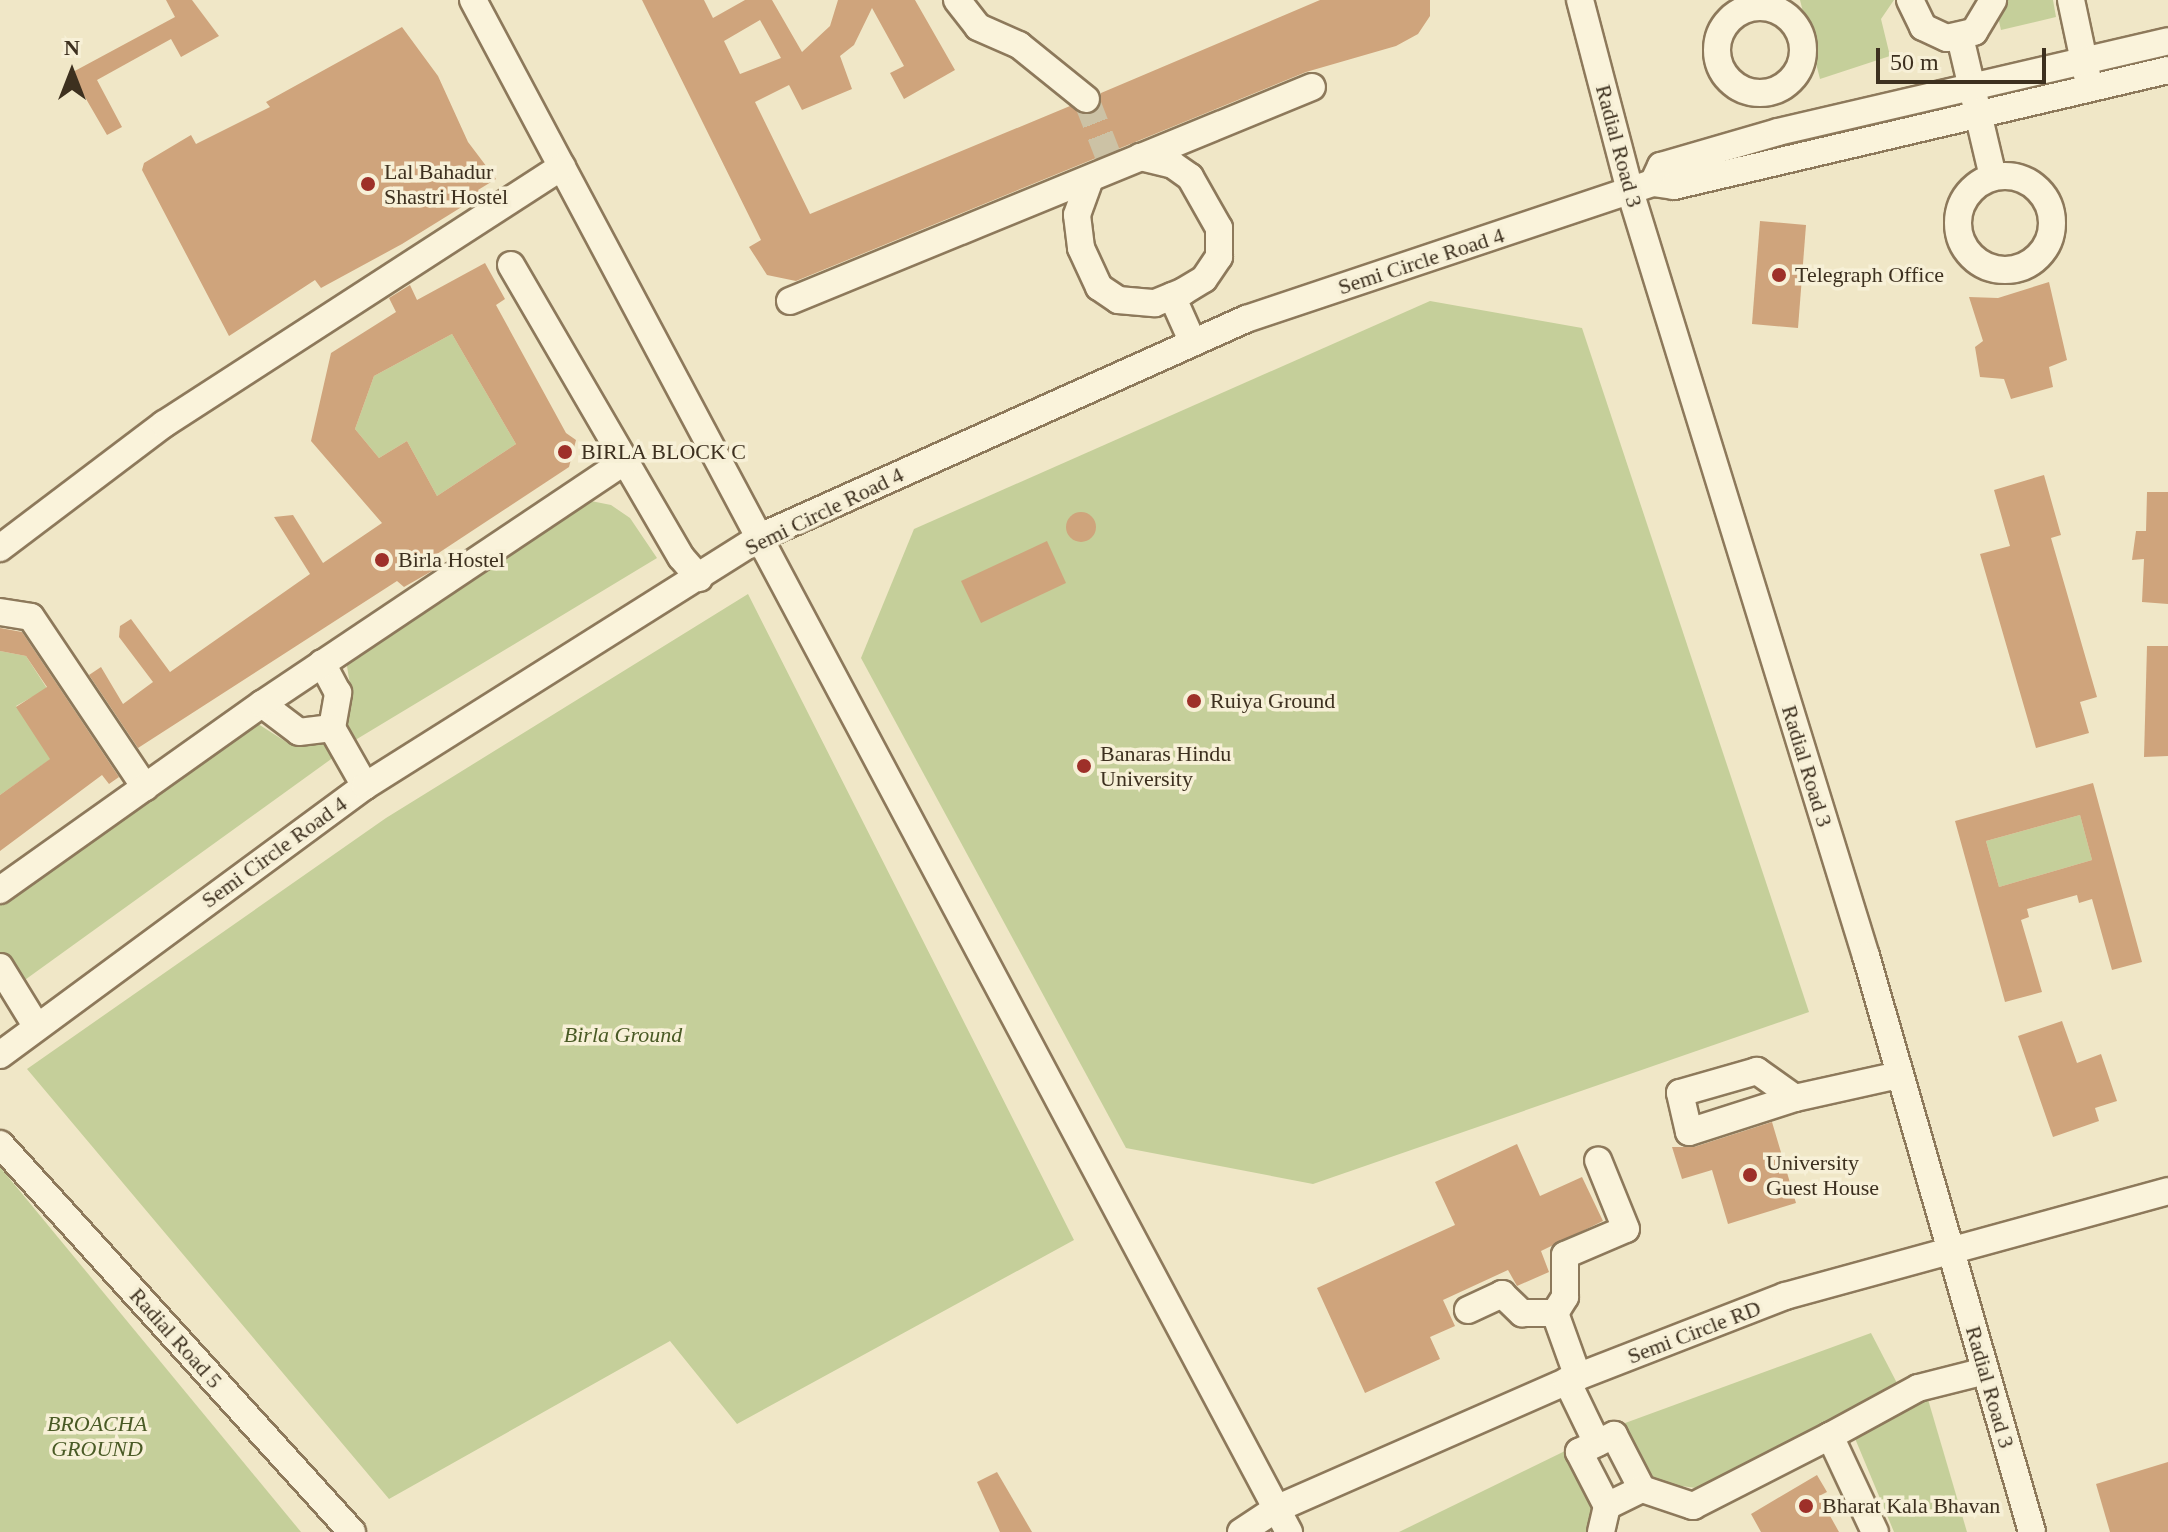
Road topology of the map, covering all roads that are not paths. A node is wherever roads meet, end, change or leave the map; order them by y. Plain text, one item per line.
1 (473, 0) edge
2 (957, 0) edge
3 (1580, 0) edge
4 (1910, 0) edge
5 (1993, 0) edge
6 (2071, 0) edge
7 (1960, 37) junction
8 (2168, 41) edge
9 (2168, 70) edge
10 (2086, 72) junction
11 (1967, 86) junction
12 (1312, 87) dead end
13 (1771, 92) dead end
14 (1086, 99) tunnel mouth
15 (1974, 113) junction
16 (1782, 144) junction
17 (1140, 157) junction
18 (562, 167) junction
19 (1104, 169) junction
20 (1993, 177) dead end
21 (1642, 187) junction
22 (511, 265) dead end
23 (1172, 296) junction
24 (790, 301) dead end
25 (1193, 343) junction
26 (625, 461) junction
27 (760, 537) junction
28 (0, 548) edge
29 (699, 578) junction
30 (0, 612) edge
31 (322, 663) junction
32 (262, 704) junction
33 (332, 728) junction
34 (365, 786) junction
35 (145, 787) junction
36 (0, 890) edge
37 (0, 967) edge
38 (35, 1024) junction
39 (0, 1055) edge
40 (1899, 1075) junction
41 (1795, 1098) dead end
42 (0, 1144) edge
43 (1598, 1160) dead end
44 (2168, 1191) edge
45 (1951, 1255) junction
46 (1468, 1310) dead end
47 (1555, 1313) junction
48 (1985, 1371) junction
49 (1573, 1379) junction
50 (1830, 1436) junction
51 (1597, 1443) junction
52 (1642, 1489) junction
53 (1276, 1509) junction
54 (1604, 1519) edge
55 (352, 1532) edge
56 (1241, 1532) edge
57 (1289, 1532) edge
58 (1875, 1532) edge
59 (2032, 1532) edge

1 - 18 street
2 - 14 street
3 - 21 street, Radial Road 3
4 - 7 street
5 - 7 street
6 - 10 street
7 - 11 street
8 - 10 street, Semi Circle Road 4
9 - 10 street, Semi Circle Road 4
10 - 11 street, Semi Circle Road 4
10 - 15 street, Semi Circle Road 4
11 - 15 street
11 - 16 street, Semi Circle Road 4
12 - 17 street
13 - 16 street
15 - 16 street, Semi Circle Road 4
15 - 20 street
16 - 21 street, Semi Circle Road 4
17 - 19 street
17 - 23 street
18 - 27 street
18 - 28 street
19 - 23 street
19 - 24 street
21 - 25 street, Semi Circle Road 4
21 - 40 street, Radial Road 3
22 - 26 street
23 - 25 street
25 - 27 street, Semi Circle Road 4
26 - 29 street
26 - 31 street
27 - 29 street, Semi Circle Road 4
27 - 53 street
29 - 34 street, Semi Circle Road 4
30 - 35 street
31 - 32 street
31 - 33 street
32 - 33 street
32 - 35 street
33 - 34 street
34 - 38 street, Semi Circle Road 4
35 - 36 street
37 - 38 street
38 - 39 street, Semi Circle Road 4
40 - 41 street
40 - 45 street, Radial Road 3
42 - 55 street, Radial Road 5
43 - 47 street
44 - 45 street, Semi Circle RD
45 - 48 street, Radial Road 3
45 - 49 street, Semi Circle RD
46 - 47 street
47 - 49 street
48 - 50 street
48 - 59 street, Radial Road 3
49 - 51 street
49 - 53 street, Semi Circle RD
50 - 52 street
50 - 58 street
51 - 52 street
51 - 54 street
52 - 54 street
53 - 56 street, Semi Circle RD
53 - 57 street

